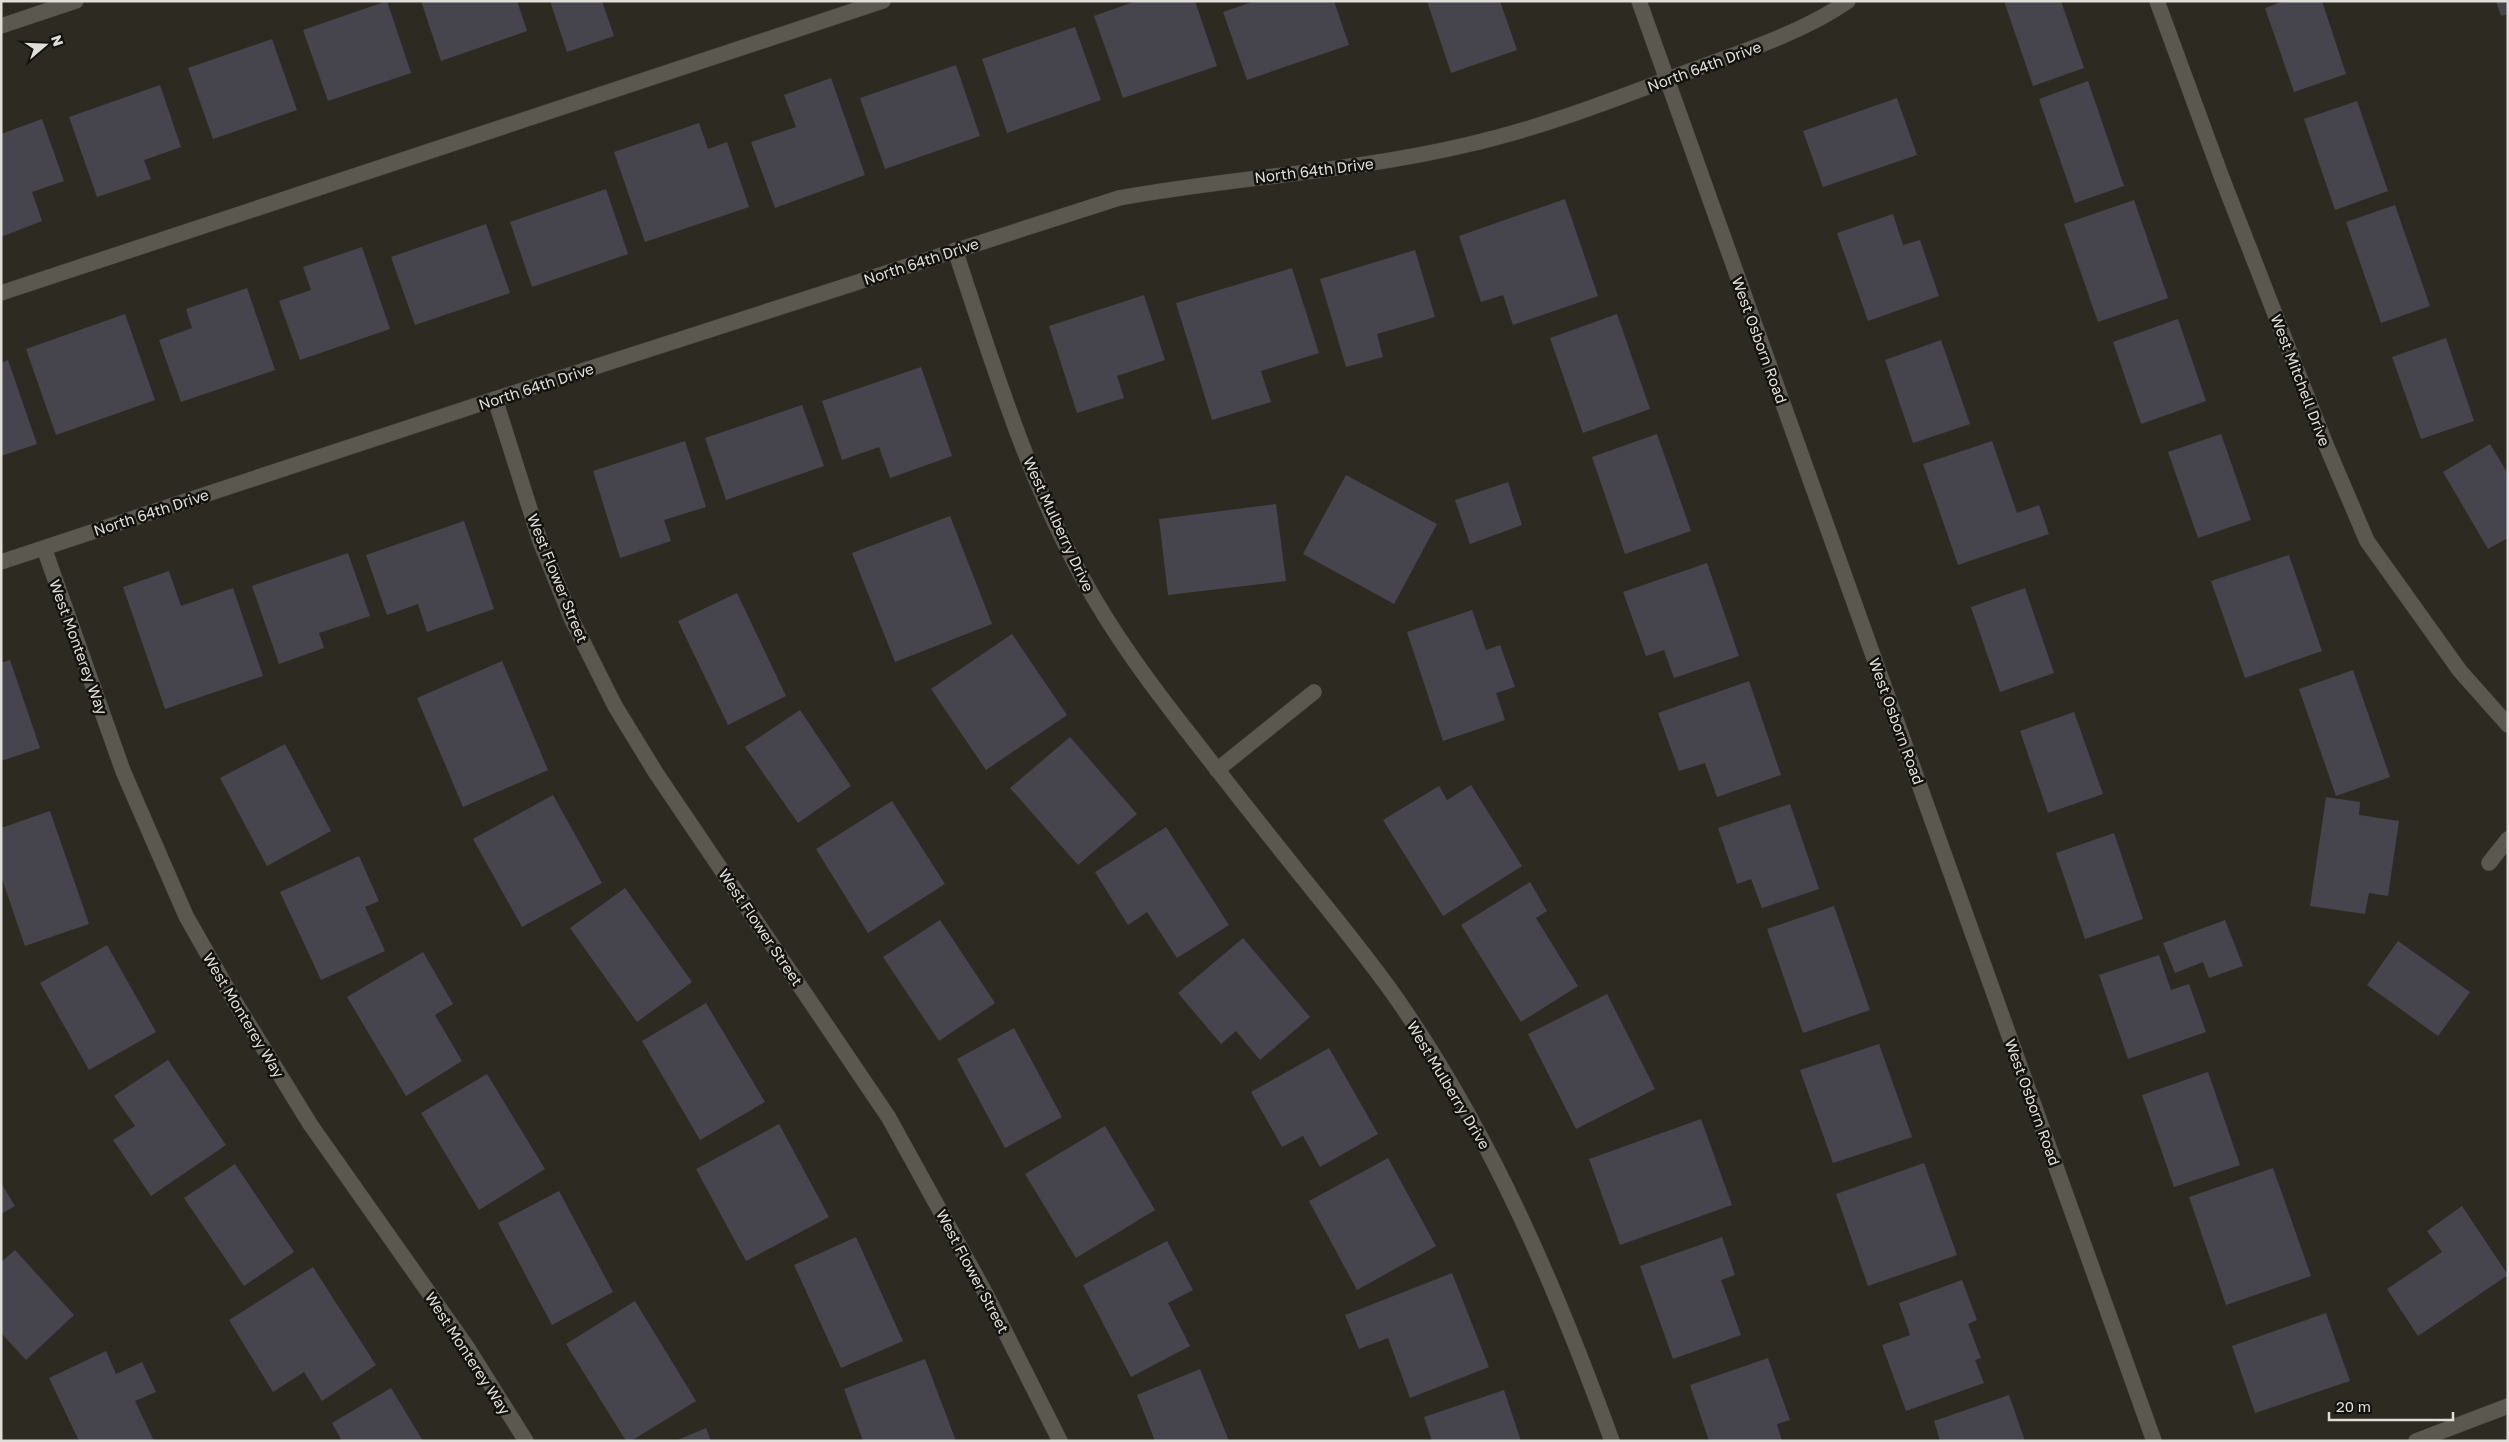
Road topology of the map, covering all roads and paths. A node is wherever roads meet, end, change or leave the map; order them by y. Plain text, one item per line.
1 (76, 1) edge
2 (883, 1) edge
3 (1639, 1) edge
4 (1848, 1) edge
5 (2157, 1) edge
6 (1, 26) edge
7 (1667, 79) junction
8 (955, 250) junction
9 (1, 294) edge
10 (495, 399) junction
11 (44, 548) junction
12 (1, 562) edge
13 (1314, 692) dead end
14 (2508, 725) edge
15 (1217, 770) junction
16 (2508, 839) edge
17 (2489, 862) dead end
18 (2508, 1406) edge
19 (526, 1441) edge
20 (1060, 1441) edge
21 (1612, 1441) edge
22 (2154, 1441) edge
23 (2416, 1441) edge

1 - 6 street
2 - 9 street
3 - 7 street, West Osborn Road
4 - 7 street, North 64th Drive
5 - 14 street, West Mitchell Drive
7 - 8 street, North 64th Drive
7 - 22 street, West Osborn Road
8 - 10 street, North 64th Drive
8 - 15 street, West Mulberry Drive
10 - 11 street, North 64th Drive
10 - 20 street, West Flower Street
11 - 12 street, North 64th Drive
11 - 19 street, West Monterey Way
13 - 15 street
15 - 21 street, West Mulberry Drive
16 - 17 street
18 - 23 street

